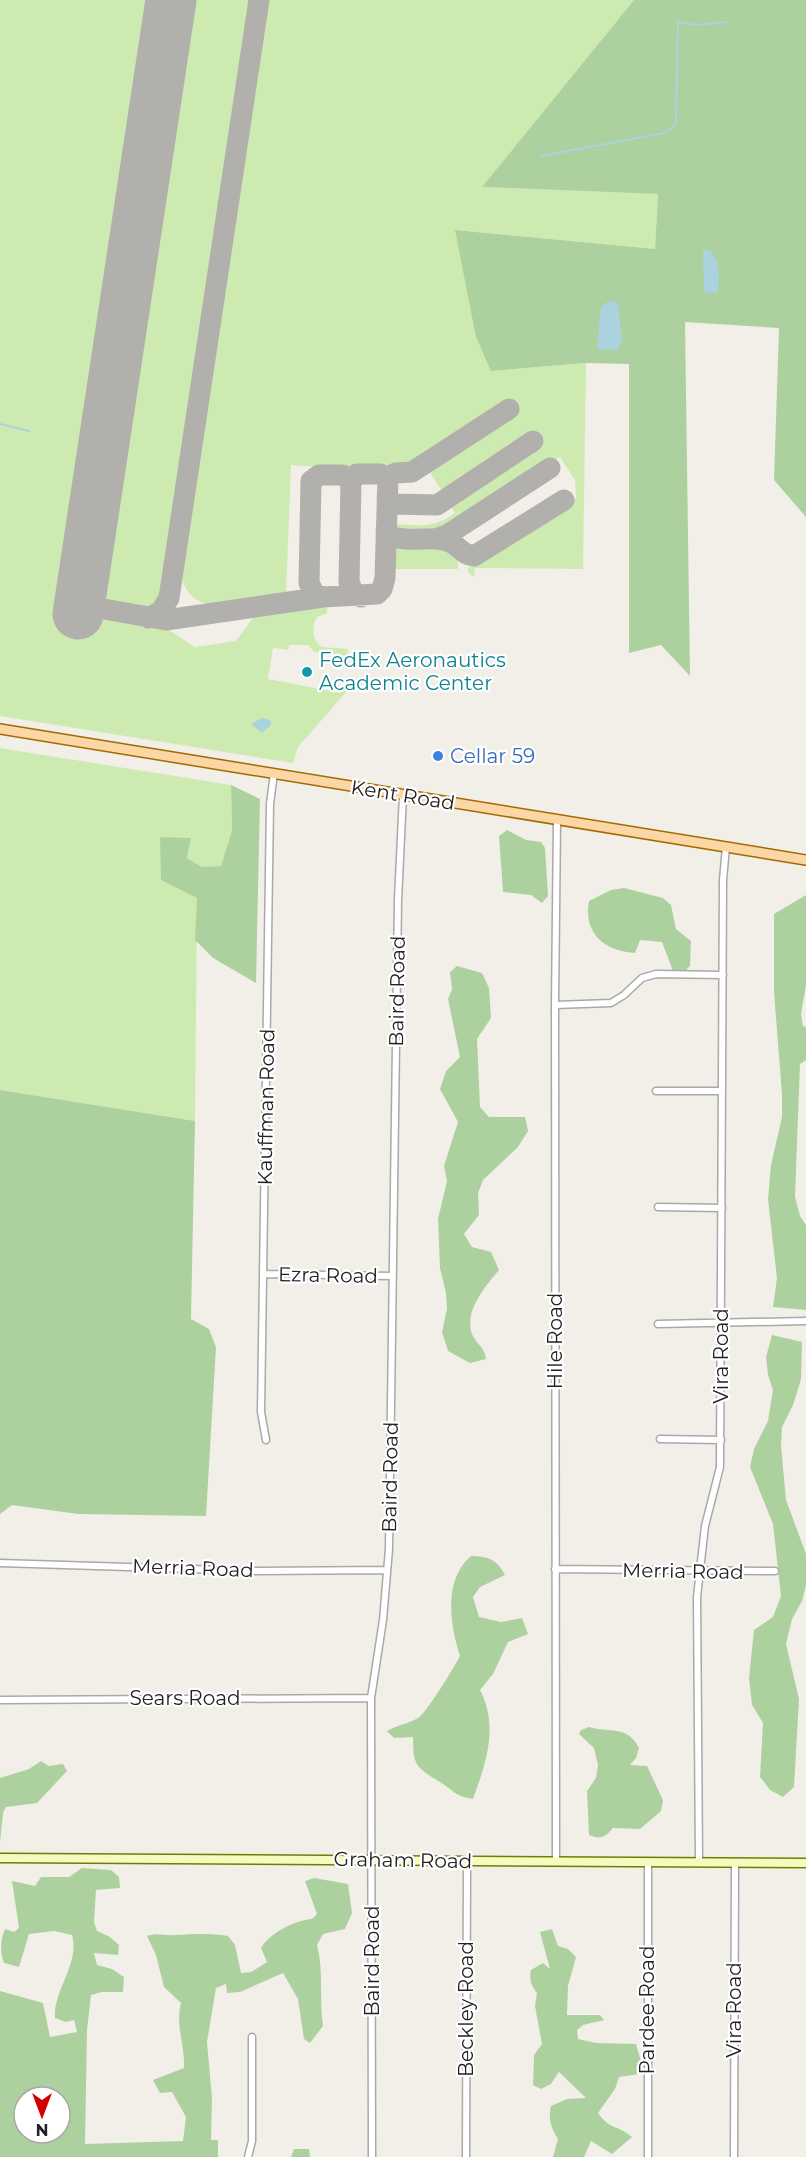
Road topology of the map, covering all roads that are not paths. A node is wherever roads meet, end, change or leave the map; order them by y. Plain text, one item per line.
1 (0, 729) edge
2 (274, 774) junction
3 (403, 795) junction
4 (557, 820) junction
5 (726, 847) junction
6 (806, 860) edge
7 (723, 975) junction
8 (555, 1005) junction
9 (656, 1091) dead end
10 (722, 1091) junction
11 (658, 1207) dead end
12 (722, 1208) junction
13 (264, 1274) junction
14 (392, 1276) junction
15 (806, 1321) edge
16 (722, 1322) junction
17 (658, 1324) dead end
18 (660, 1439) dead end
19 (266, 1440) dead end
20 (721, 1440) junction
21 (0, 1563) edge
22 (555, 1569) junction
23 (387, 1570) junction
24 (775, 1571) dead end
25 (699, 1572) junction
26 (371, 1698) junction
27 (0, 1700) edge
28 (0, 1858) edge
29 (372, 1860) junction
30 (467, 1861) junction
31 (556, 1862) junction
32 (648, 1863) junction
33 (699, 1863) junction
34 (735, 1863) junction
35 (806, 1863) edge
36 (252, 2037) dead end
37 (248, 2157) edge
38 (372, 2157) edge
39 (466, 2157) edge
40 (648, 2157) edge
41 (734, 2157) edge

1 - 2 main road, Kent Road
2 - 3 main road, Kent Road
2 - 13 street, Kauffman Road
3 - 4 main road, Kent Road
3 - 14 street, Baird Road
4 - 5 main road, Kent Road
4 - 8 street, Hile Road
5 - 6 main road, Kent Road
5 - 7 street, Vira Road
7 - 8 street
7 - 10 street, Vira Road
8 - 22 street, Hile Road
9 - 10 street
10 - 12 street, Vira Road
11 - 12 street
12 - 16 street, Vira Road
13 - 14 street, Ezra Road
13 - 19 street, Kauffman Road
14 - 23 street, Baird Road
15 - 16 street
16 - 17 street
16 - 20 street, Vira Road
18 - 20 street
20 - 25 street, Vira Road
21 - 23 street, Merria Road
22 - 25 street, Merria Road
22 - 31 street, Hile Road
23 - 26 street, Baird Road
24 - 25 street, Merria Road
25 - 33 street, Vira Road
26 - 27 street, Sears Road
26 - 29 street, Baird Road
28 - 29 main road, Graham Road
29 - 30 main road, Graham Road
29 - 38 street, Baird Road
30 - 31 main road, Graham Road
30 - 39 street, Beckley Road
31 - 32 main road, Graham Road
32 - 33 main road, Graham Road
32 - 40 street, Pardee Road
33 - 34 main road, Graham Road
34 - 35 main road, Graham Road
34 - 41 street, Vira Road
36 - 37 street

